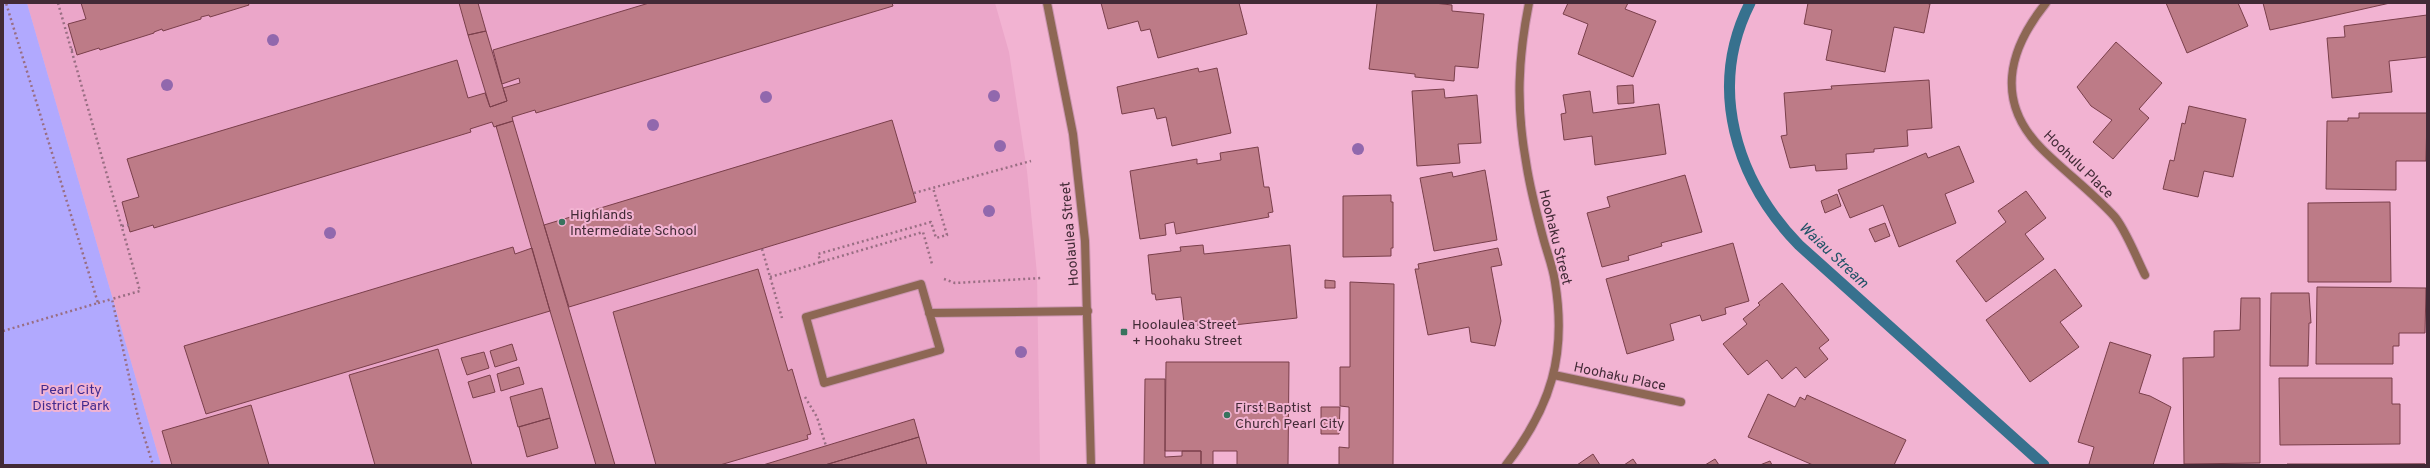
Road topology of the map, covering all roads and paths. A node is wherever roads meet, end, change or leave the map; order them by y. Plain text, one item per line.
1 (6, 3) edge
2 (58, 3) edge
3 (1047, 3) edge
4 (1529, 3) edge
5 (2046, 3) edge
6 (75, 49) dead end
7 (71, 50) junction
8 (1031, 161) dead end
9 (934, 188) junction
10 (914, 193) dead end
11 (129, 225) dead end
12 (122, 226) junction
13 (762, 249) dead end
14 (765, 258) dead end
15 (821, 262) dead end
16 (2145, 275) dead end
17 (112, 299) junction
18 (98, 303) junction
19 (1088, 311) junction
20 (929, 313) junction
21 (3, 331) edge
22 (1554, 375) junction
23 (1681, 402) dead end
24 (817, 417) dead end
25 (826, 446) dead end
26 (153, 465) edge
27 (1091, 465) edge
28 (1506, 465) edge

1 - 18 path
2 - 7 path
3 - 19 street, Hoolaulea Street
4 - 22 street, Hoohaku Street
5 - 16 street, Hoohulu Place
6 - 7 path
7 - 12 path
8 - 9 path
9 - 10 path
9 - 15 path
11 - 12 path
12 - 17 path
13 - 14 path
17 - 18 path
17 - 26 path
18 - 21 path
19 - 20 street
19 - 27 street, Hoolaulea Street
20 - 20 street
22 - 23 street, Hoohaku Place
22 - 28 street, Hoohaku Street
24 - 25 path

